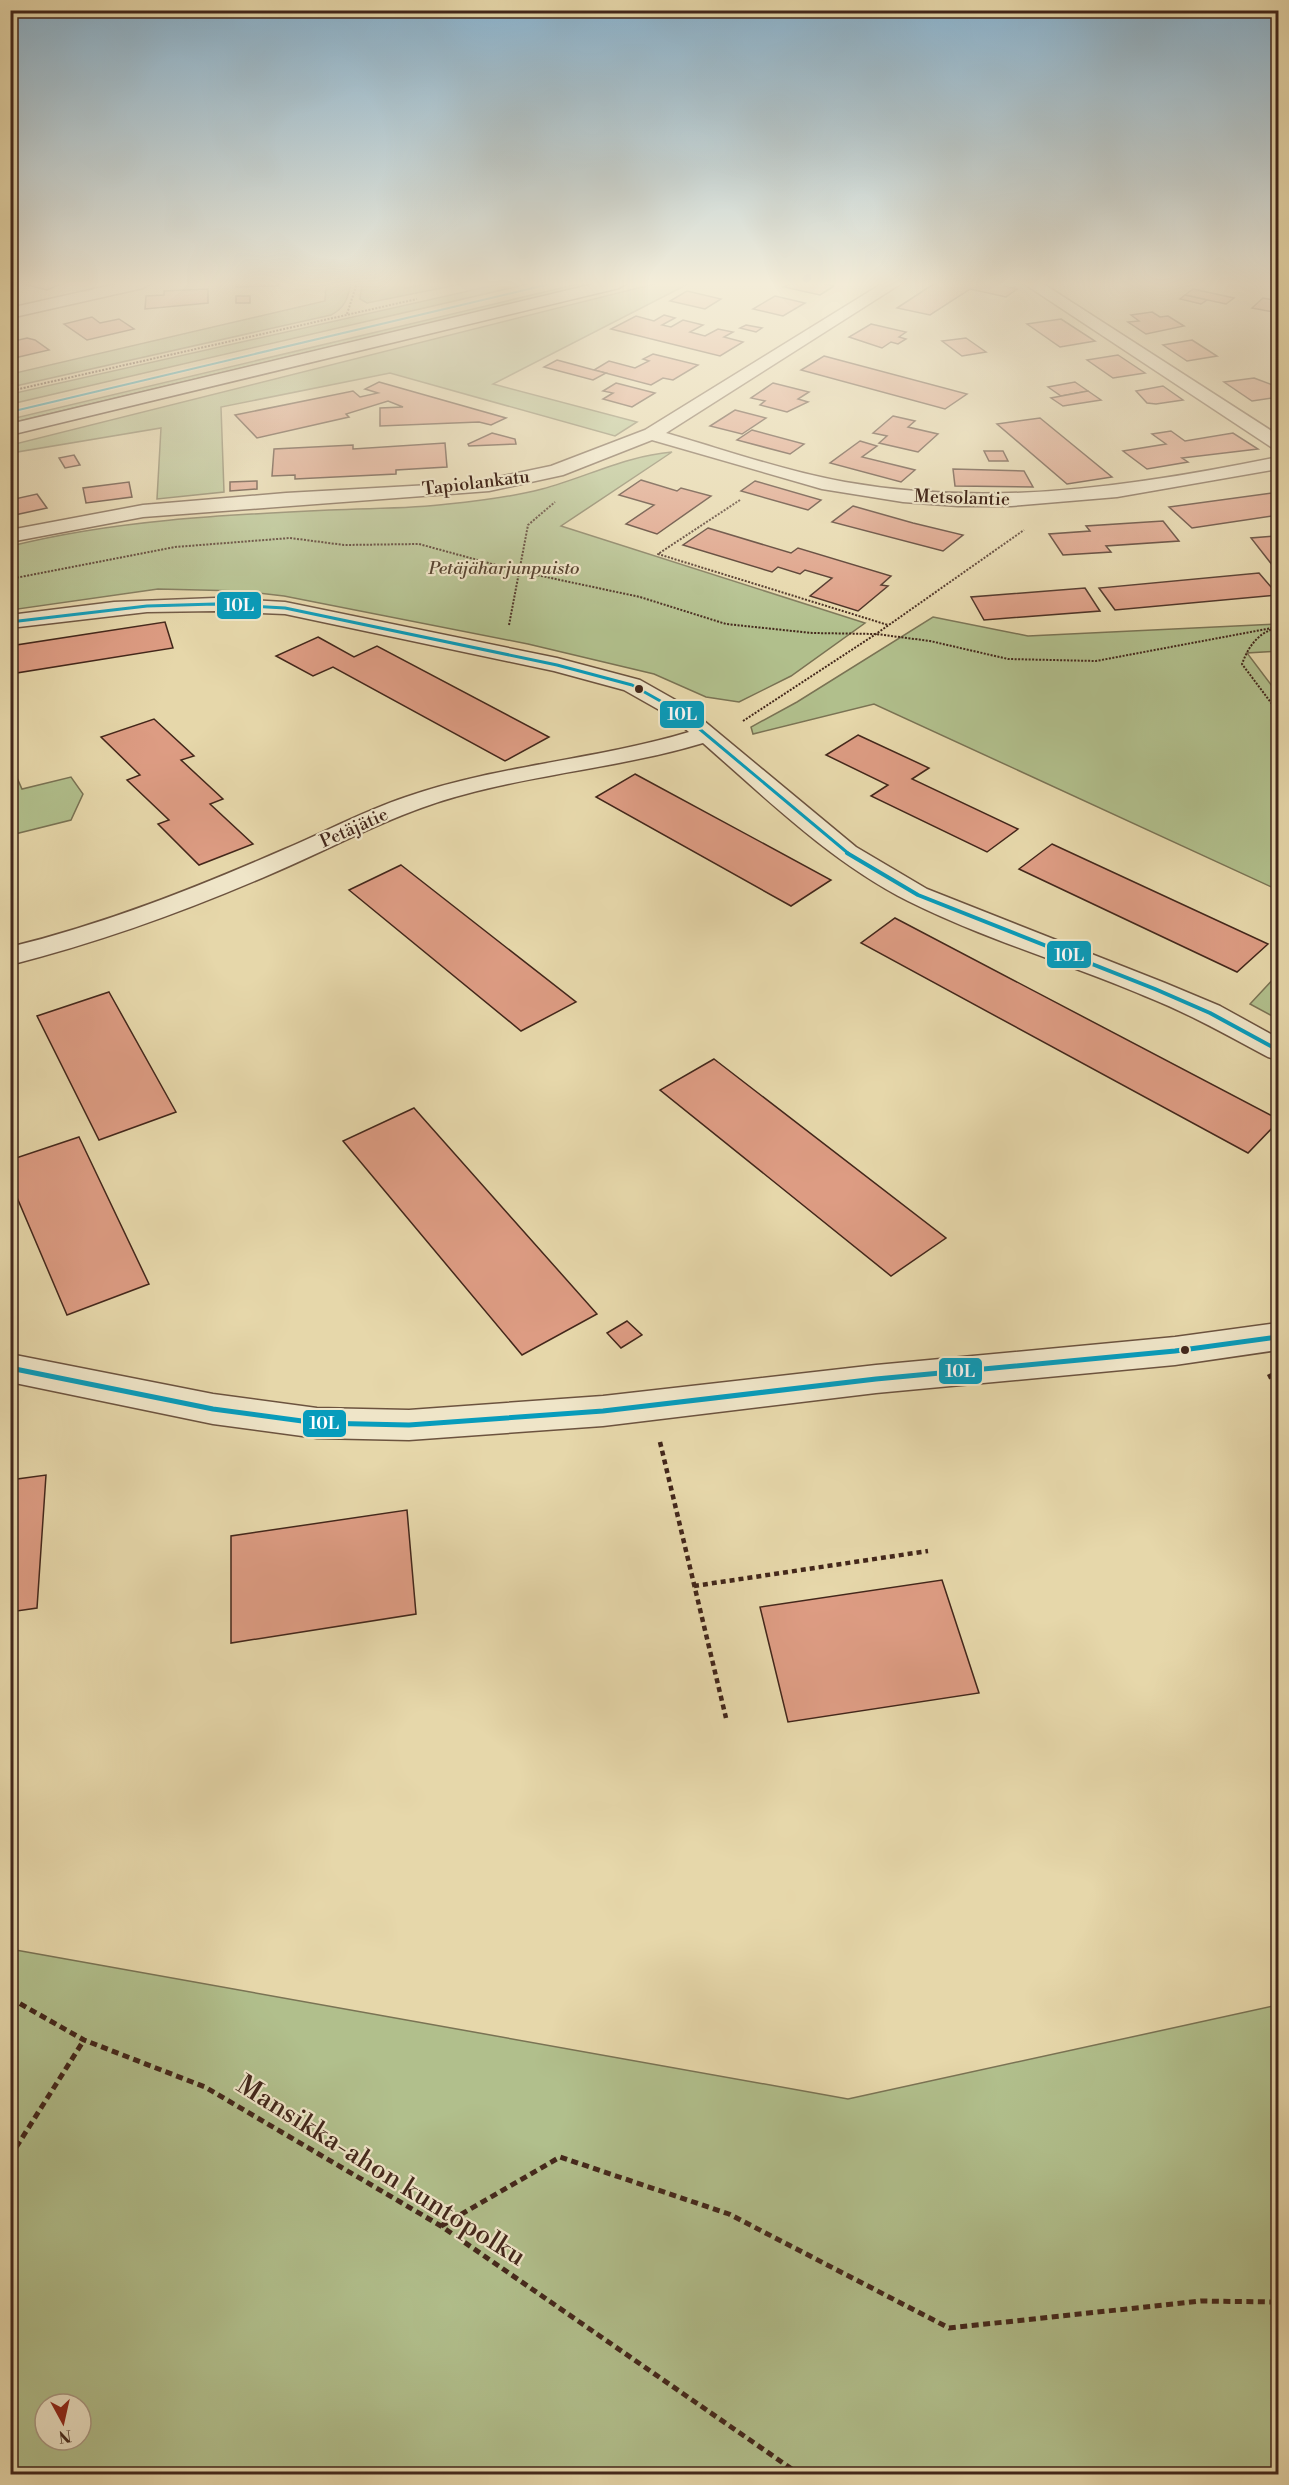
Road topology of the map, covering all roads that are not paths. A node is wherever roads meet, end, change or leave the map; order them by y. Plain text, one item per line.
1 (65, 399) edge
2 (135, 399) edge
3 (707, 399) edge
4 (1210, 399) edge
5 (10, 412) edge
6 (10, 429) edge
7 (651, 434) junction
8 (1278, 443) edge
9 (1278, 463) edge
10 (10, 536) edge
11 (10, 622) edge
12 (707, 734) junction
13 (10, 956) edge
14 (1278, 1050) edge
15 (1272, 1352) edge
16 (10, 1368) edge

1 - 5 street
2 - 6 street
3 - 7 street, Tapiolankatu
4 - 8 street
7 - 9 street, Metsolantie
7 - 10 street, Tapiolankatu
11 - 12 street
12 - 13 street, Petäjätie
12 - 14 street
15 - 16 street

